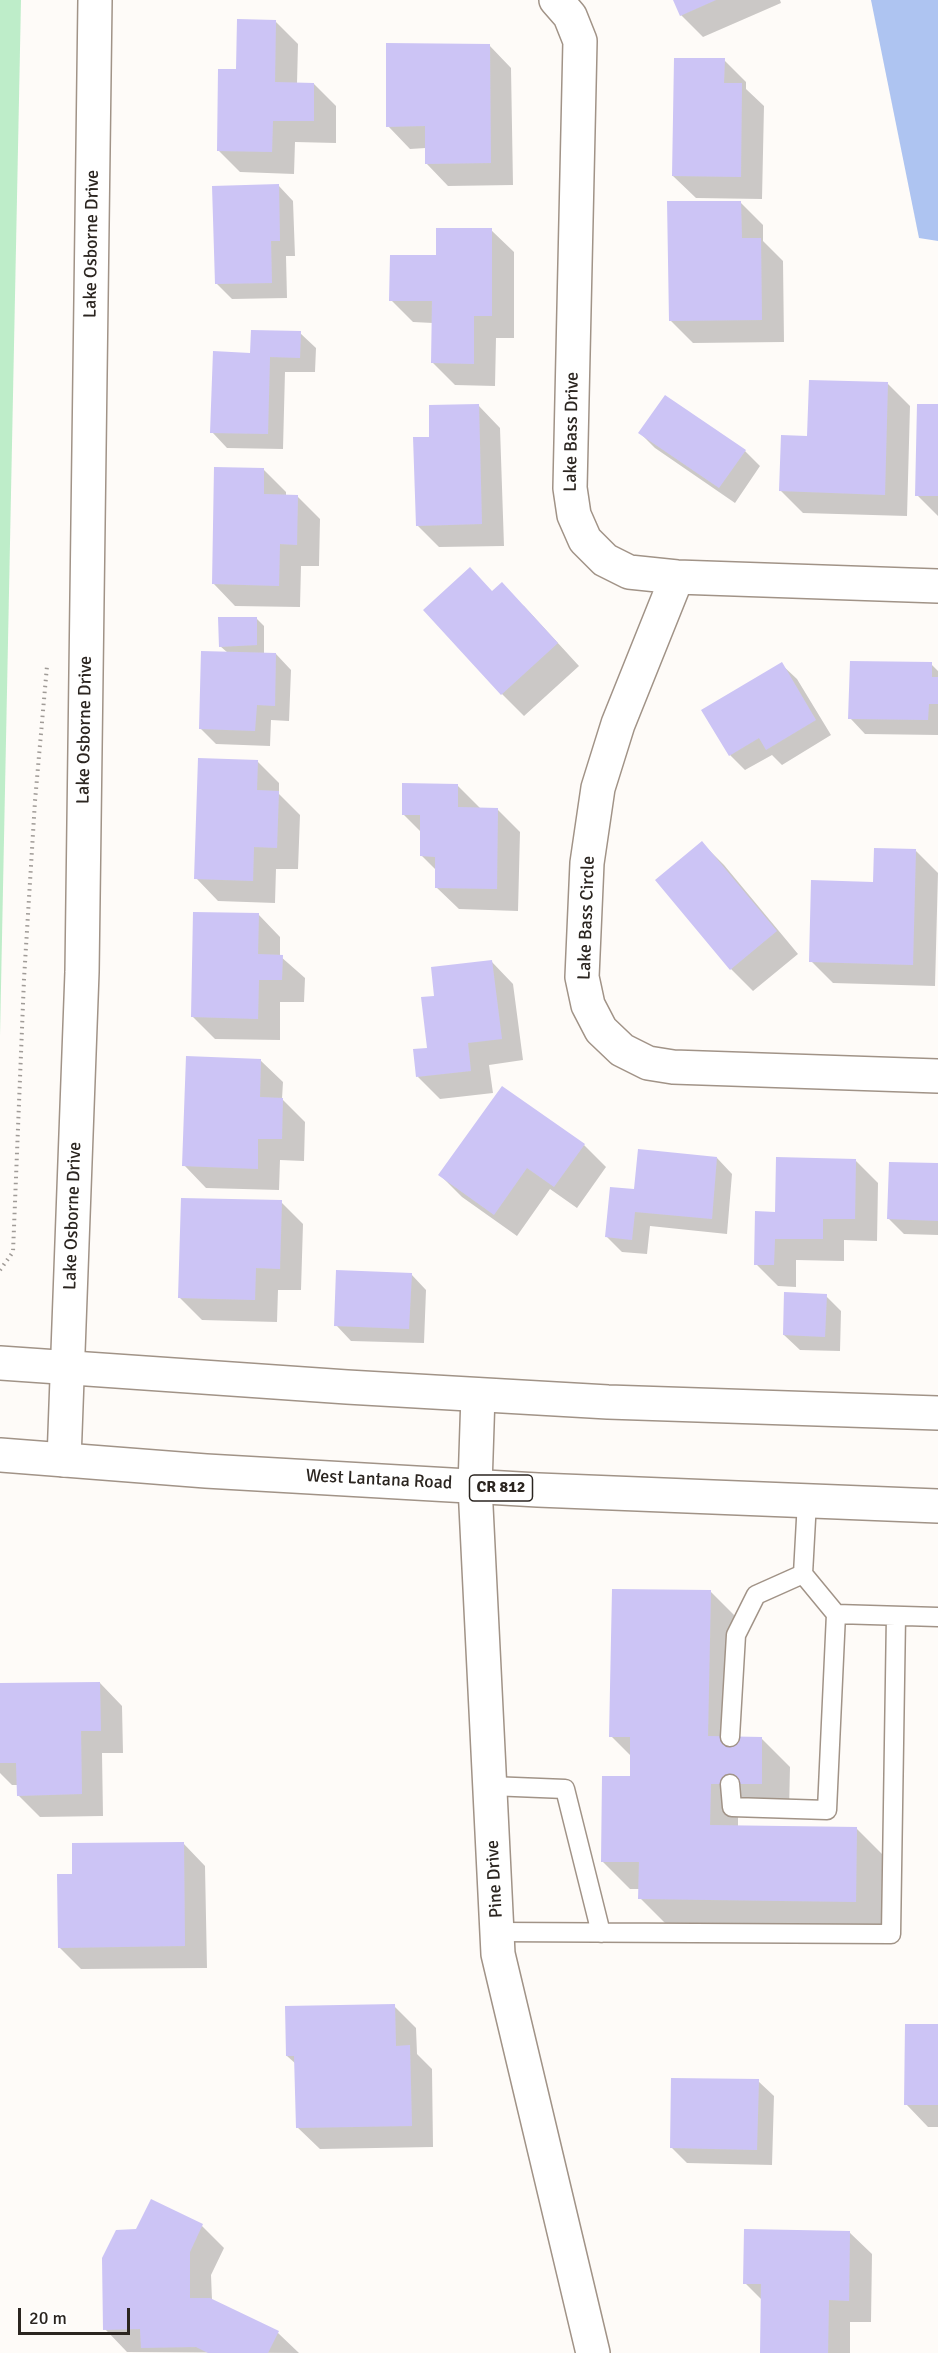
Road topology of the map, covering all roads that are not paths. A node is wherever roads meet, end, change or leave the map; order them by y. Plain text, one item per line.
1 (95, 0) edge
2 (555, 0) edge
3 (677, 577) junction
4 (938, 586) edge
5 (938, 1076) edge
6 (0, 1363) edge
7 (68, 1369) junction
8 (478, 1395) junction
9 (938, 1413) edge
10 (0, 1455) edge
11 (64, 1460) junction
12 (475, 1486) junction
13 (807, 1501) junction
14 (938, 1506) edge
15 (803, 1574) junction
16 (836, 1614) junction
17 (896, 1616) junction
18 (938, 1617) edge
19 (730, 1737) dead end
20 (730, 1784) dead end
21 (490, 1786) junction
22 (497, 1932) junction
23 (601, 1932) junction
24 (593, 2353) edge

1 - 7 street, Lake Osborne Drive
2 - 3 street, Lake Bass Drive
3 - 4 street, Lake Bass Drive
3 - 5 street, Lake Bass Circle
6 - 7 street
7 - 8 street
7 - 11 street, Lake Osborne Drive
8 - 9 street
8 - 12 street, Pine Drive
10 - 11 street, West Lantana Road / CR 812
11 - 12 street, West Lantana Road / CR 812
12 - 13 street, West Lantana Road / CR 812
12 - 21 street, Pine Drive
13 - 14 street, West Lantana Road / CR 812
13 - 15 lane
15 - 16 lane
15 - 19 lane
16 - 17 lane
16 - 20 lane
17 - 18 lane
17 - 23 lane
21 - 22 street, Pine Drive
21 - 23 lane
22 - 23 lane
22 - 24 street, Pine Drive

